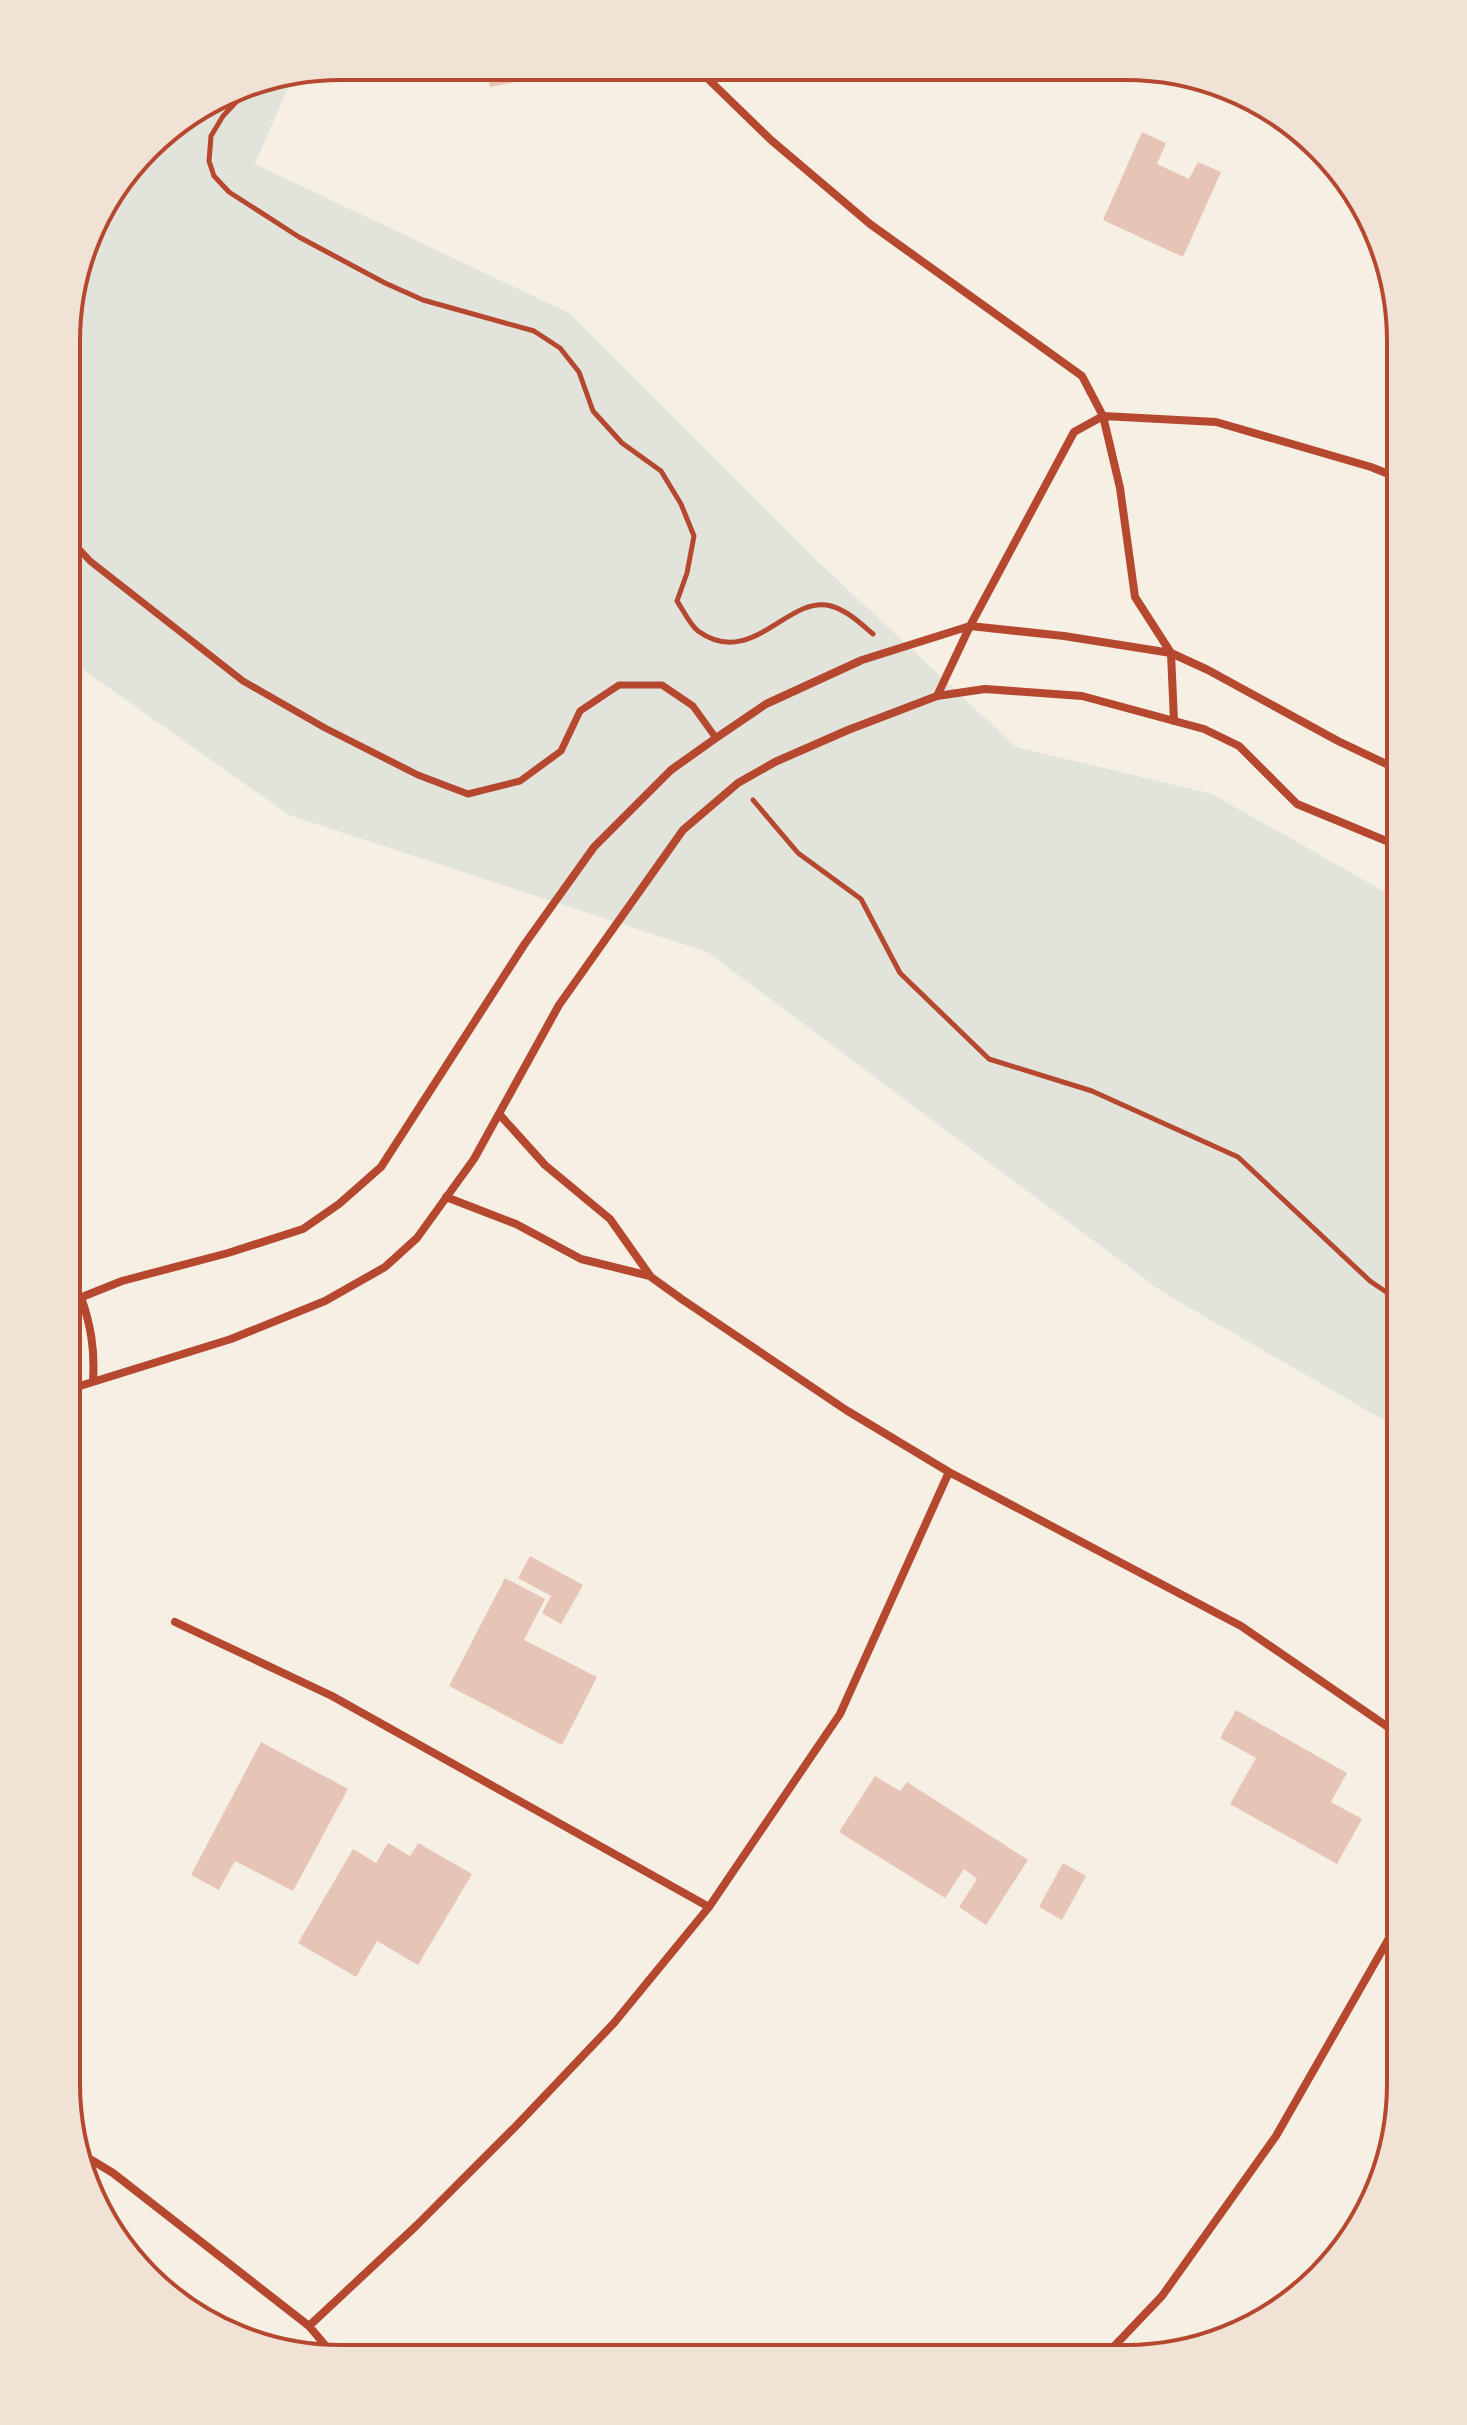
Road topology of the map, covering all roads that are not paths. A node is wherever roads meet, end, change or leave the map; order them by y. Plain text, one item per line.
1 (709, 80) edge
2 (1103, 416) junction
3 (1387, 473) edge
4 (80, 550) edge
5 (970, 626) junction
6 (1171, 653) junction
7 (937, 696) junction
8 (1174, 721) junction
9 (716, 738) junction
10 (1387, 764) edge
11 (1387, 841) edge
12 (500, 1115) junction
13 (446, 1197) junction
14 (651, 1277) junction
15 (81, 1297) joint
16 (93, 1381) junction
17 (80, 1386) edge
18 (949, 1472) junction
19 (175, 1622) dead end
20 (1386, 1726) edge
21 (709, 1907) junction
22 (1386, 1943) edge
23 (92, 2160) edge
24 (309, 2326) junction
25 (324, 2344) edge
26 (1115, 2345) edge

1 - 2 street
2 - 3 street
2 - 5 street
2 - 6 street
4 - 9 street
5 - 6 street
5 - 7 street
5 - 9 street
6 - 8 street
6 - 10 street
7 - 8 street
7 - 12 street
8 - 11 street
9 - 15 street
12 - 13 street
12 - 14 street
13 - 14 street
13 - 16 street
14 - 18 street
15 - 16 street
16 - 17 street
18 - 20 street
18 - 21 street
19 - 21 street
21 - 24 street
22 - 26 street
23 - 24 street
24 - 25 street

